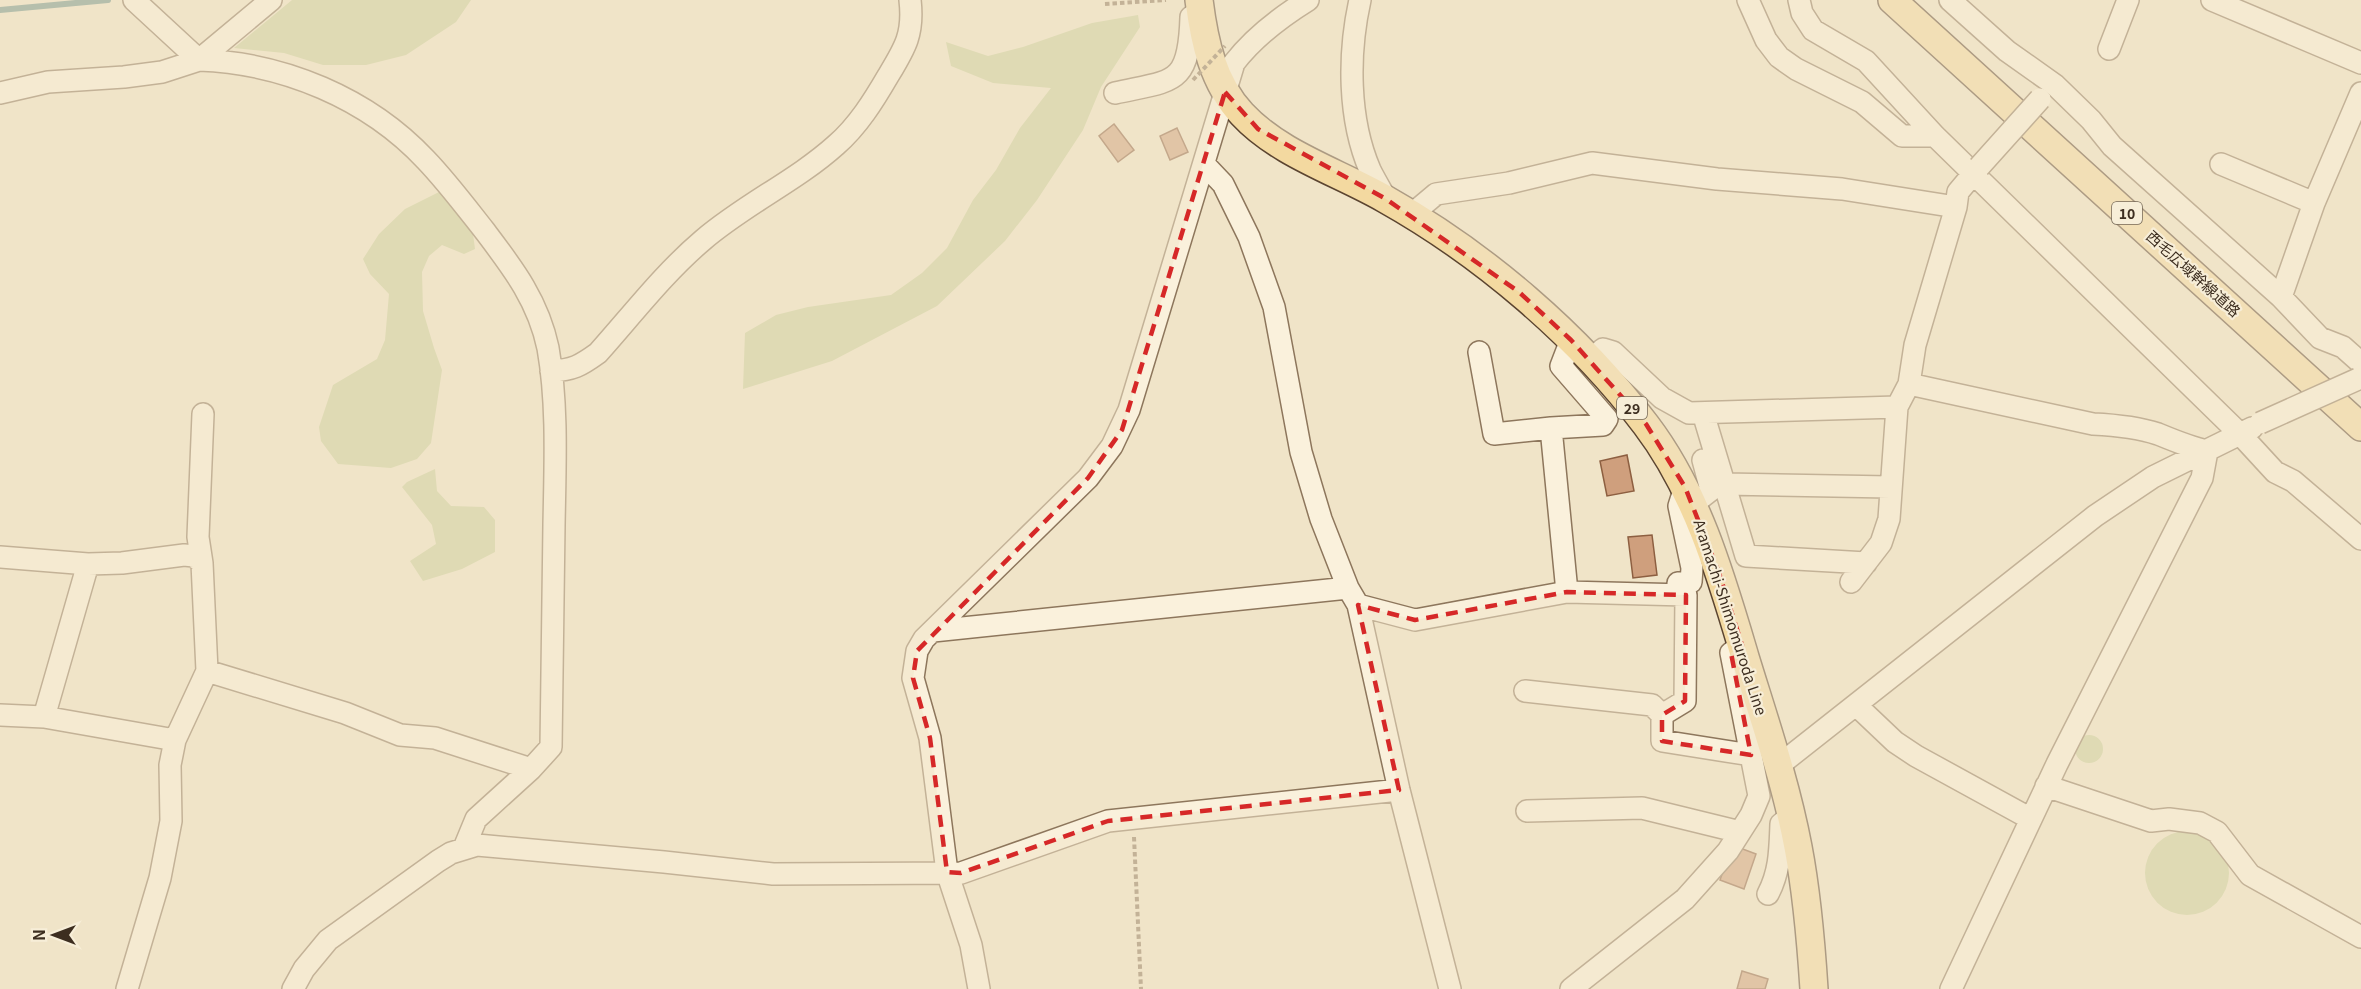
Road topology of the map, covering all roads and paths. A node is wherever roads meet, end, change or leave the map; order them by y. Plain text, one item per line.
1 (134, 0) edge
2 (271, 0) edge
3 (910, 0) edge
4 (1166, 0) edge
5 (1308, 0) edge
6 (1360, 0) edge
7 (1748, 0) edge
8 (1799, 0) edge
9 (1892, 0) edge
10 (1950, 0) edge
11 (2128, 0) edge
12 (2211, 0) edge
13 (1105, 4) dead end
14 (1199, 5) edge
15 (1225, 46) dead end
16 (2109, 49) dead end
17 (199, 60) junction
18 (2361, 63) edge
19 (1196, 86) dead end
20 (1225, 92) junction
21 (2047, 92) junction
22 (0, 93) edge
23 (1115, 93) dead end
24 (2361, 93) edge
25 (1935, 136) junction
26 (1204, 164) junction
27 (2221, 164) dead end
28 (1976, 171) junction
29 (1386, 199) junction
30 (2314, 203) junction
31 (1956, 207) junction
32 (1411, 215) junction
33 (2281, 297) junction
34 (1571, 340) junction
35 (1479, 352) dead end
36 (1590, 361) junction
37 (551, 371) junction
38 (2360, 373) edge
39 (1909, 384) junction
40 (1897, 407) junction
41 (1696, 413) junction
42 (203, 414) dead end
43 (2361, 427) edge
44 (1551, 428) junction
45 (2240, 434) junction
46 (2206, 451) junction
47 (1725, 484) junction
48 (1890, 487) junction
49 (1689, 495) junction
50 (2361, 539) edge
51 (0, 557) edge
52 (1866, 562) junction
53 (202, 563) junction
54 (88, 564) junction
55 (1851, 582) dead end
56 (1678, 583) dead end
57 (1567, 592) junction
58 (1353, 596) junction
59 (933, 631) junction
60 (1742, 645) junction
61 (207, 671) junction
62 (1525, 691) dead end
63 (1856, 705) junction
64 (0, 715) edge
65 (1662, 715) junction
66 (44, 717) junction
67 (175, 740) junction
68 (1751, 755) junction
69 (1778, 766) junction
70 (531, 769) junction
71 (2046, 786) junction
72 (1398, 790) junction
73 (1527, 811) dead end
74 (1791, 816) junction
75 (1133, 817) junction
76 (2031, 819) junction
77 (1740, 832) junction
78 (464, 848) junction
79 (947, 872) junction
80 (1768, 894) dead end
81 (2361, 937) edge
82 (127, 989) edge
83 (292, 989) edge
84 (979, 989) edge
85 (1141, 989) edge
86 (1450, 989) edge
87 (1571, 989) edge
88 (1814, 989) edge
89 (1951, 989) edge

1 - 17 street
2 - 17 street
3 - 37 street
4 - 13 path
5 - 20 street
6 - 29 street
7 - 25 street
8 - 25 street
9 - 43 main road, 西毛広域幹線道路 / 10
10 - 21 street
11 - 16 street
12 - 18 street
14 - 20 main road, Aramachi-Shimomuroda Line / 29
14 - 23 street
15 - 19 path, bridge
17 - 22 street
17 - 37 street
20 - 26 street
20 - 29 main road, Aramachi-Shimomuroda Line / 29
21 - 28 street, bridge
21 - 33 street
24 - 30 street
25 - 28 street
26 - 58 street
26 - 59 street
27 - 30 street
28 - 31 street
28 - 45 street
29 - 32 main road, Aramachi-Shimomuroda Line / 29
30 - 33 street
31 - 32 street
31 - 39 street
32 - 34 main road, Aramachi-Shimomuroda Line / 29
33 - 38 street
34 - 36 main road, Aramachi-Shimomuroda Line / 29
34 - 44 street
35 - 44 street
36 - 41 street
36 - 49 main road, Aramachi-Shimomuroda Line / 29
37 - 70 street
38 - 45 street, bridge
39 - 40 street
39 - 46 street
40 - 41 street
40 - 48 street
41 - 47 street
41 - 49 street
42 - 53 street
44 - 57 street
45 - 46 street
45 - 50 street
46 - 63 street
46 - 71 street
47 - 48 street
47 - 52 street
48 - 52 street
49 - 56 street
49 - 60 main road, Aramachi-Shimomuroda Line / 29
51 - 54 street
52 - 55 street
53 - 54 street
53 - 61 street
54 - 66 street
57 - 58 street
57 - 65 street
58 - 59 street
58 - 72 street
59 - 79 street
60 - 68 street
60 - 69 main road, Aramachi-Shimomuroda Line / 29
61 - 67 street
61 - 70 street
62 - 65 street
63 - 69 street
63 - 76 street
64 - 66 street
65 - 68 street
66 - 67 street
67 - 82 street
68 - 77 street
69 - 74 main road, Aramachi-Shimomuroda Line / 29
70 - 78 street
71 - 76 street
71 - 81 street
72 - 75 street
72 - 86 street
73 - 77 street
74 - 80 street
74 - 88 main road, Aramachi-Shimomuroda Line / 29
75 - 79 street
75 - 85 path
76 - 89 street
77 - 87 street
78 - 79 street
78 - 83 street
79 - 84 street

